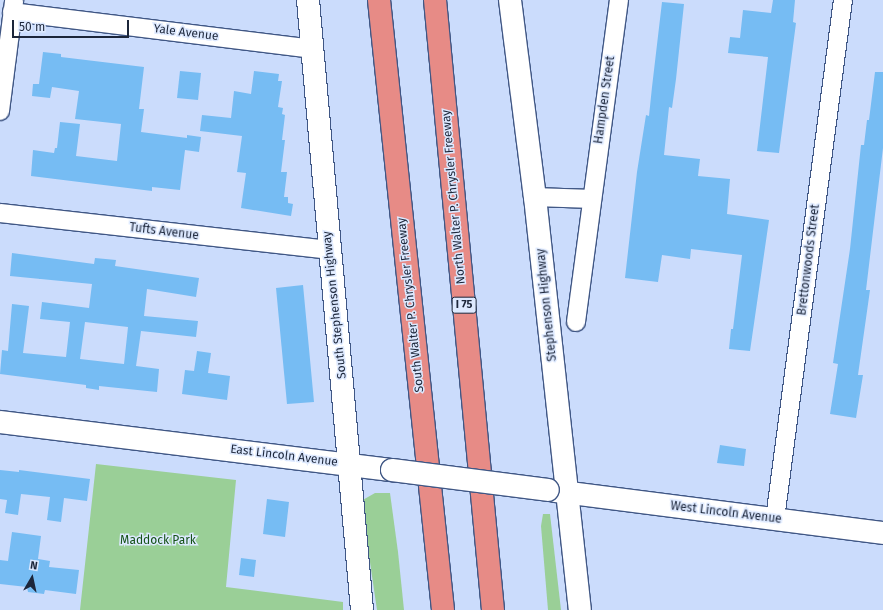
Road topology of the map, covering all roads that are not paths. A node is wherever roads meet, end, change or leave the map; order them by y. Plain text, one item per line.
1 (308, 0) edge
2 (379, 0) edge
3 (435, 0) edge
4 (510, 0) edge
5 (619, 0) edge
6 (843, 0) edge
7 (13, 6) edge
8 (313, 49) junction
9 (0, 111) edge
10 (535, 197) junction
11 (592, 199) junction
12 (0, 213) edge
13 (329, 250) junction
14 (576, 322) dead end
15 (0, 422) edge
16 (349, 464) junction
17 (558, 491) junction
18 (775, 519) junction
19 (883, 533) edge
20 (362, 610) edge
21 (443, 610) edge
22 (493, 610) edge
23 (580, 610) edge

1 - 8 main road, South Stephenson Highway
2 - 21 highway, South Walter P. Chrysler Freeway
3 - 22 highway, North Walter P. Chrysler Freeway / I 75
4 - 10 main road, Stephenson Highway
5 - 11 street, Hampden Street
6 - 18 street, Brettonwoods Street
7 - 8 street, Yale Avenue
7 - 9 street
8 - 13 main road, South Stephenson Highway
10 - 11 street
10 - 17 main road, Stephenson Highway
11 - 14 street, Hampden Street
12 - 13 street, Tufts Avenue
13 - 16 main road, South Stephenson Highway
15 - 16 main road, East Lincoln Avenue
16 - 17 main road, East Lincoln Avenue, bridge
16 - 20 main road, South Stephenson Highway
17 - 18 main road, West Lincoln Avenue
17 - 23 main road, Stephenson Highway
18 - 19 main road, West Lincoln Avenue

